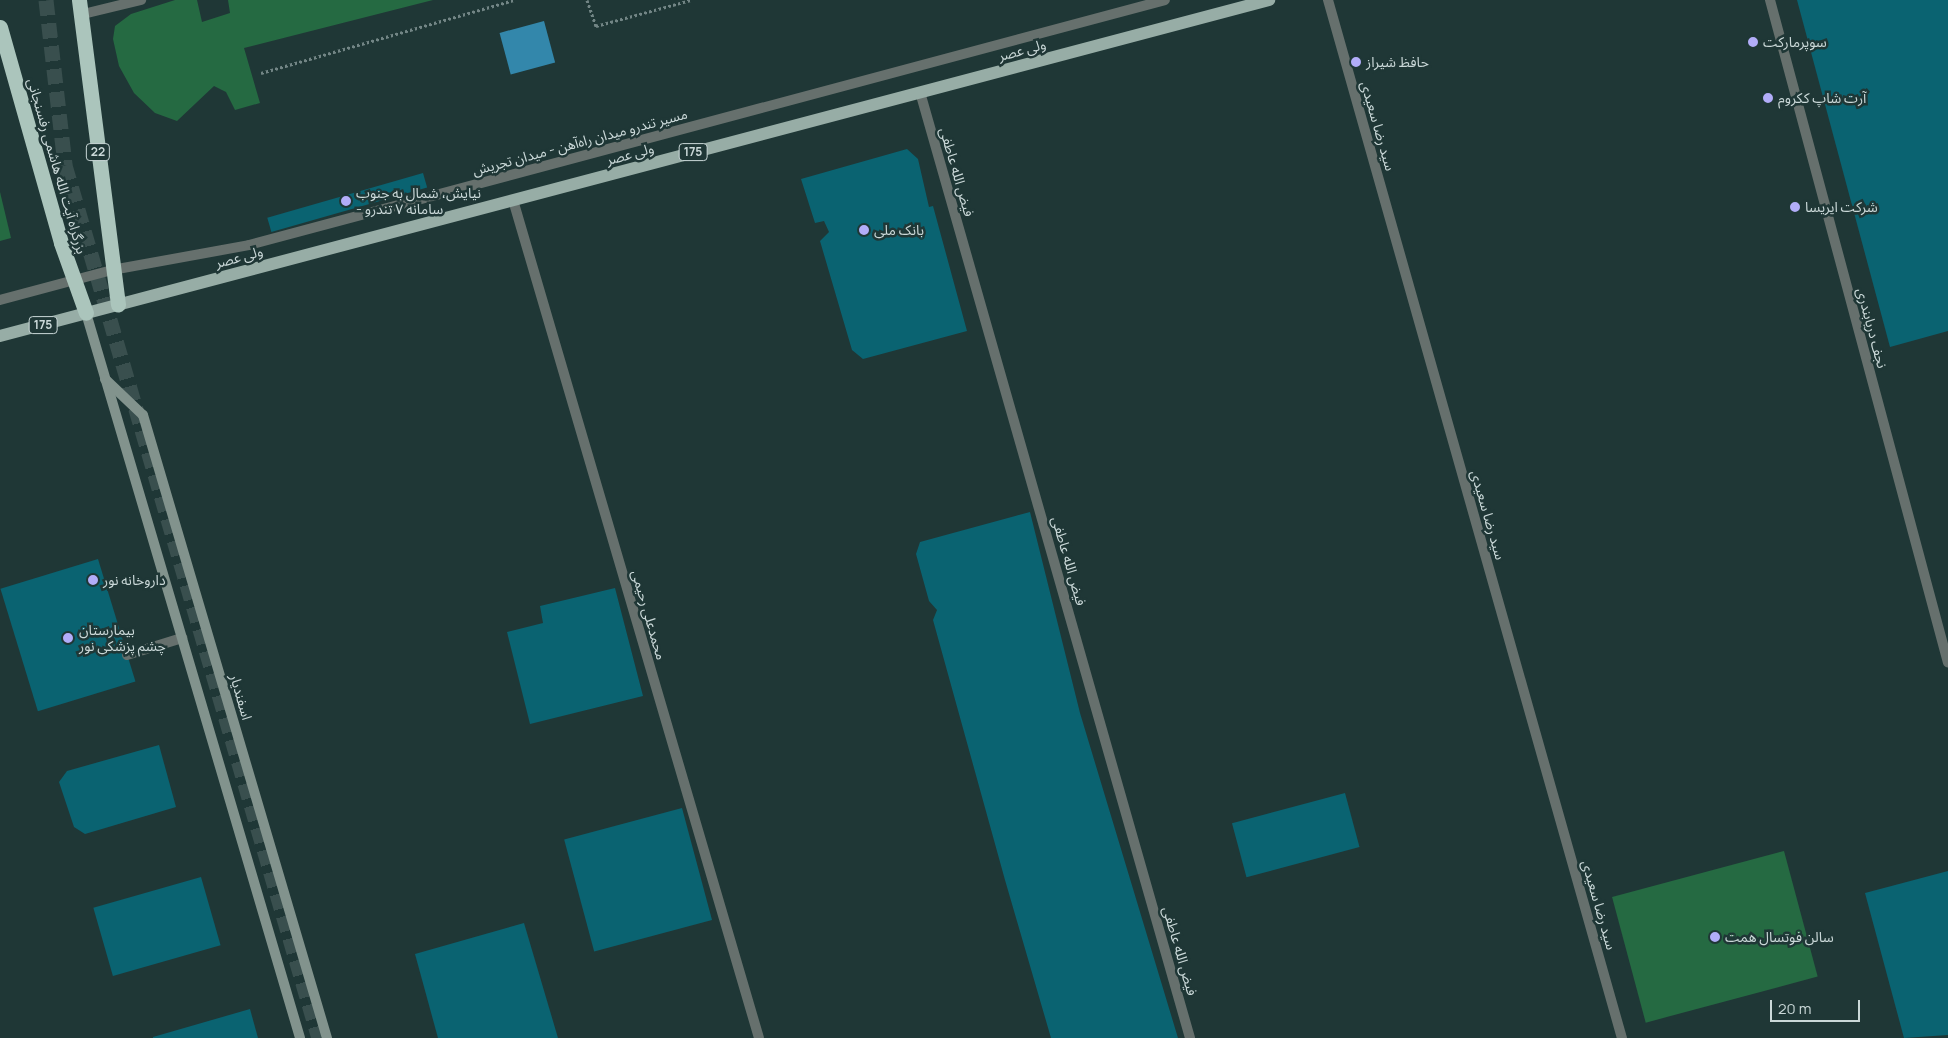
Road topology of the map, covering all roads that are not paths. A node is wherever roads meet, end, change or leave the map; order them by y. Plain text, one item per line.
1 (141, 0) edge
2 (1165, 0) edge
3 (1269, 0) edge
4 (1328, 0) edge
5 (1770, 0) edge
6 (79, 8) edge
7 (0, 27) edge
8 (920, 92) junction
9 (513, 200) junction
10 (112, 270) junction
11 (74, 280) junction
12 (0, 300) edge
13 (118, 305) junction
14 (86, 313) junction
15 (0, 336) edge
16 (104, 378) junction
17 (182, 638) junction
18 (127, 654) dead end
19 (1948, 664) edge
20 (300, 1038) edge
21 (327, 1038) edge
22 (758, 1038) edge
23 (1190, 1038) edge
24 (1622, 1038) edge

1 - 6 street
2 - 10 street, مسیر تندرو میدان راه‌آهن - میدان تجریش
3 - 8 main road, ولی عصر / 175
4 - 24 street, سید رضا سعیدی
5 - 19 street, نجف دریابندری
6 - 10 highway, بزرگراه آیت الله هاشمی رفسنجانی / 22
7 - 11 highway, بزرگراه آیت الله هاشمی رفسنجانی
8 - 9 main road, ولی عصر / 175
8 - 23 street, فیض الله عاطفی
9 - 13 main road, ولی عصر / 175
9 - 22 street, محمدعلی رحیمی
10 - 11 street, مسیر تندرو میدان راه‌آهن - میدان تجریش
10 - 13 highway, بزرگراه آیت الله هاشمی رفسنجانی / 22
11 - 12 street, مسیر تندرو میدان راه‌آهن - میدان تجریش
11 - 14 highway, بزرگراه آیت الله هاشمی رفسنجانی
13 - 14 main road, ولی عصر / 175
14 - 15 main road, ولی عصر / 175
14 - 16 main road
16 - 17 main road
16 - 21 main road, اسفندیار
17 - 18 street
17 - 20 main road

